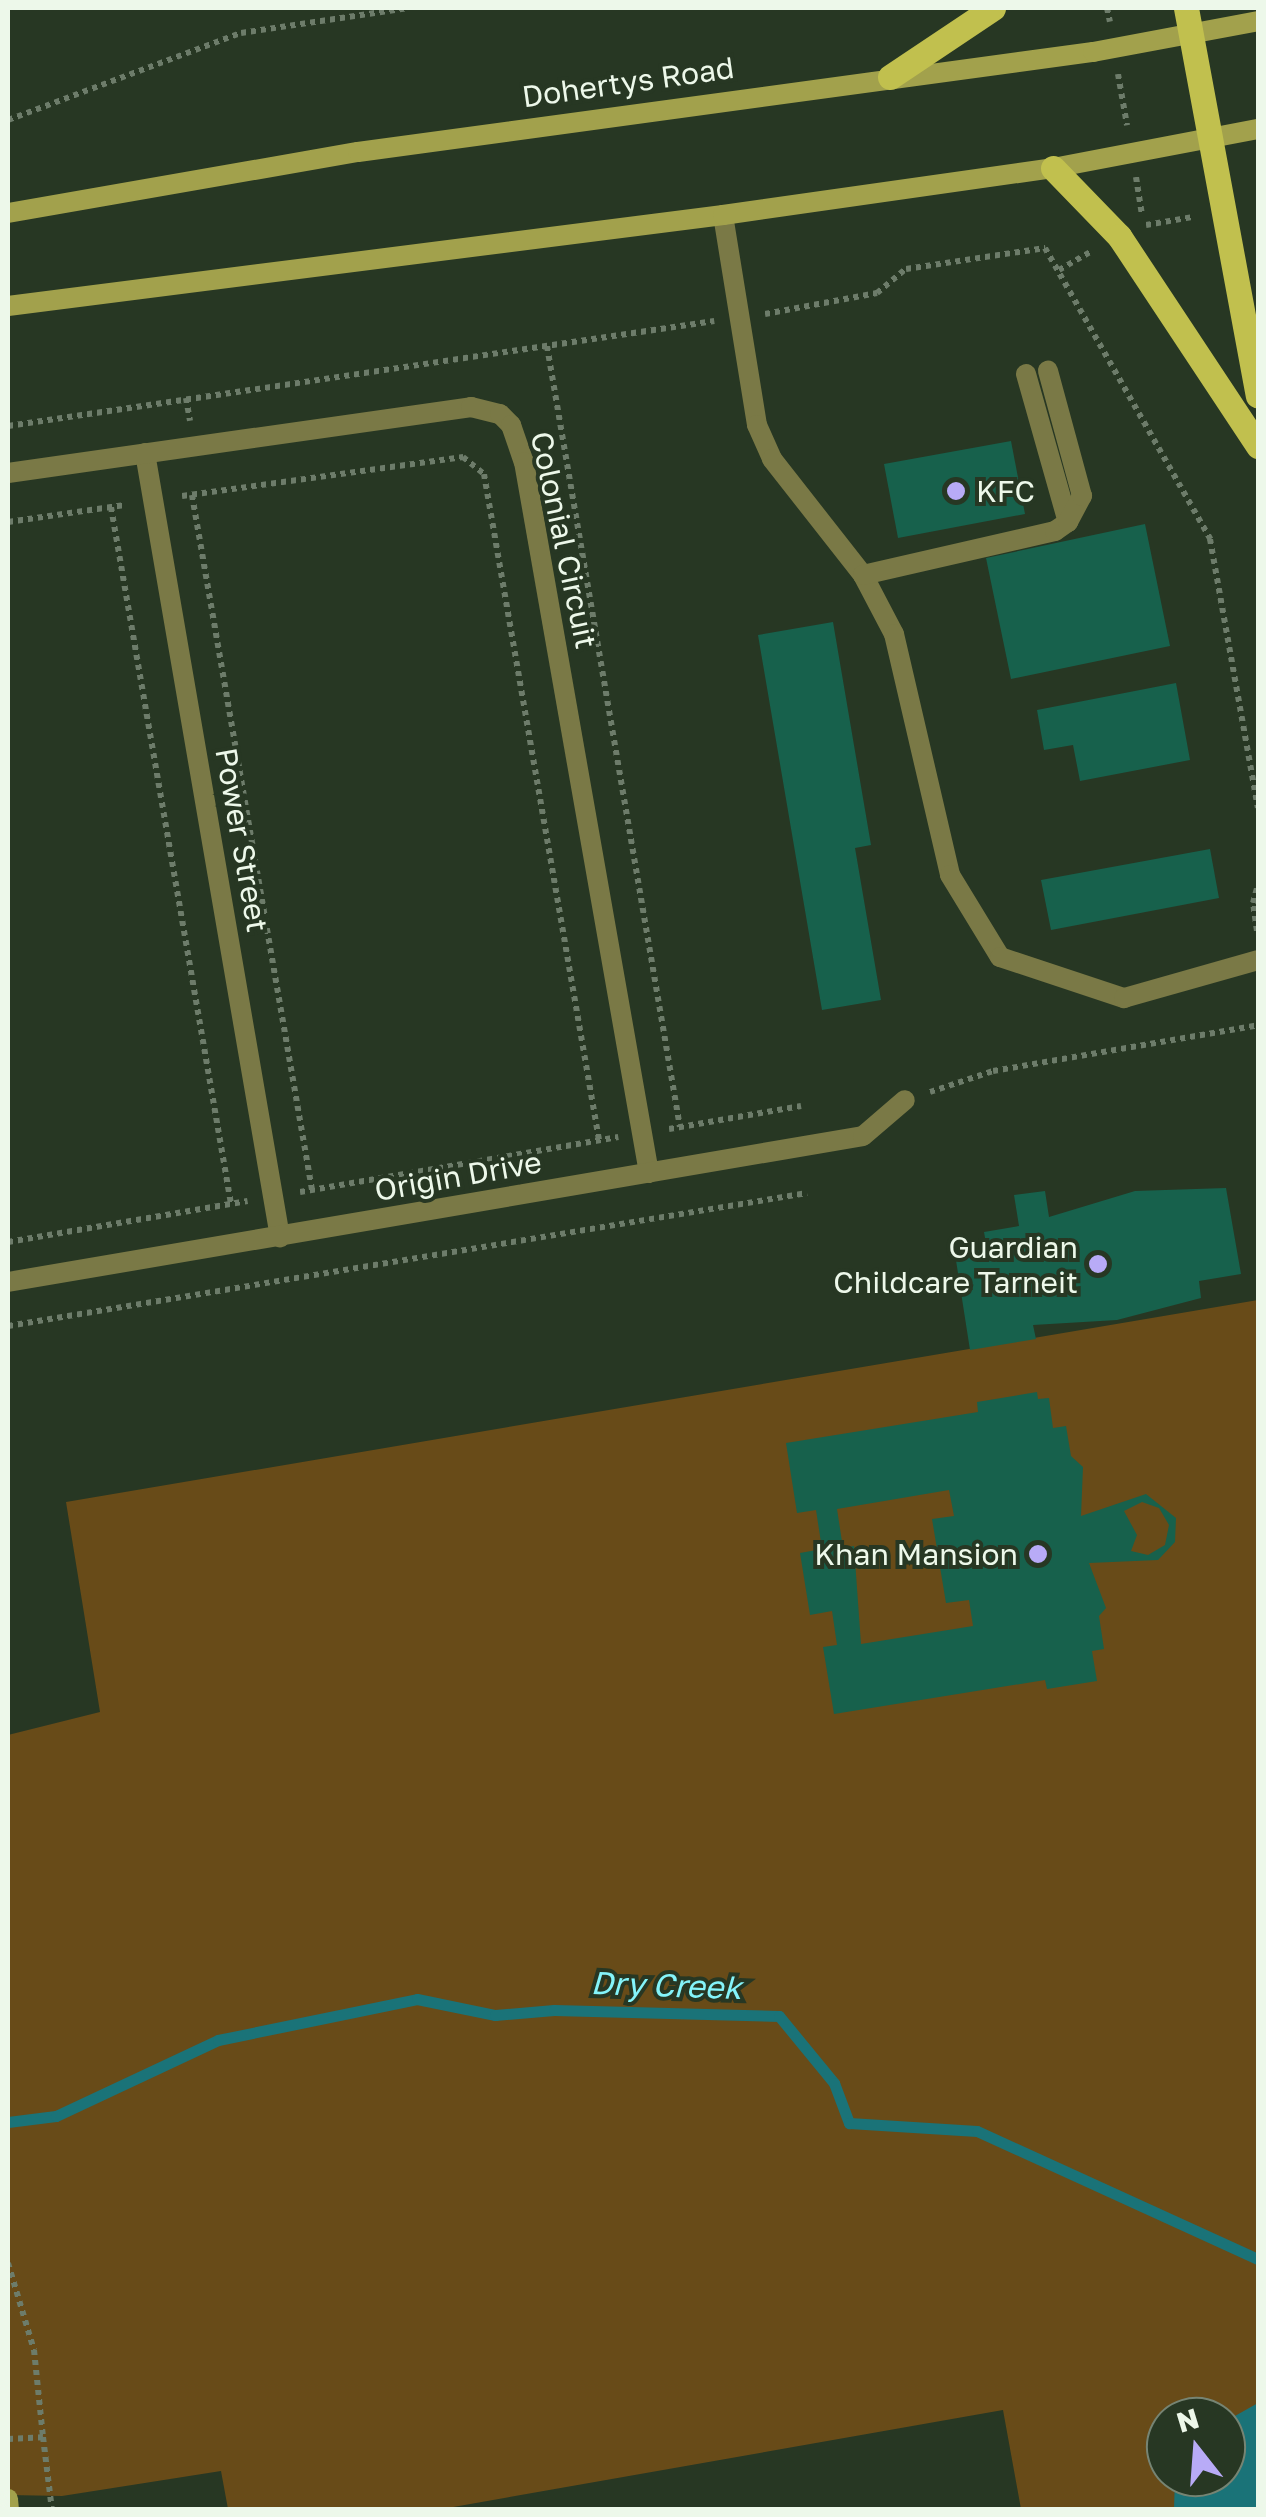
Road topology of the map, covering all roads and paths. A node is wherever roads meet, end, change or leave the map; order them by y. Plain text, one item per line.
1 (408, 8) edge
2 (993, 8) edge
3 (1107, 8) edge
4 (1186, 8) edge
5 (1258, 21) edge
6 (1191, 35) junction
7 (1114, 48) junction
8 (890, 77) junction
9 (8, 120) edge
10 (1258, 128) edge
11 (1211, 138) junction
12 (1132, 154) junction
13 (1053, 168) junction
14 (8, 214) edge
15 (723, 215) junction
16 (1144, 225) dead end
17 (8, 306) edge
18 (738, 318) junction
19 (547, 346) junction
20 (1048, 371) dead end
21 (1026, 374) dead end
22 (1258, 396) edge
23 (8, 426) edge
24 (1258, 446) edge
25 (145, 453) junction
26 (8, 473) edge
27 (192, 495) junction
28 (154, 500) junction
29 (111, 507) junction
30 (8, 522) edge
31 (1068, 522) junction
32 (863, 575) junction
33 (1258, 808) edge
34 (1258, 884) edge
35 (1258, 941) edge
36 (1258, 960) edge
37 (1258, 1025) edge
38 (905, 1100) joint
39 (801, 1106) dead end
40 (680, 1127) junction
41 (642, 1134) junction
42 (599, 1140) junction
43 (649, 1173) junction
44 (312, 1190) junction
45 (807, 1193) dead end
46 (273, 1196) junction
47 (231, 1204) junction
48 (280, 1237) junction
49 (8, 1242) edge
50 (8, 1282) edge
51 (8, 1326) edge
52 (8, 2264) edge
53 (44, 2437) junction
54 (8, 2439) edge
55 (8, 2498) edge
56 (9, 2510) edge
57 (52, 2510) edge

1 - 9 path
2 - 8 main road
3 - 7 path
4 - 6 main road
5 - 6 street, Dohertys Road
6 - 7 street, Dohertys Road
6 - 11 main road
7 - 8 street, Dohertys Road
7 - 12 path
8 - 14 street, Dohertys Road
10 - 11 street
11 - 12 street
11 - 22 main road
12 - 13 street
12 - 16 path
13 - 15 street
13 - 24 main road
15 - 17 street
15 - 18 street
18 - 19 path
18 - 32 street
18 - 33 path
19 - 23 path
19 - 40 path
20 - 31 street
21 - 31 street
25 - 26 street, Colonial Circuit
25 - 28 street, Power Street
25 - 41 street, Colonial Circuit
27 - 28 path
27 - 42 path
27 - 44 path
28 - 29 path
28 - 46 street, Power Street
29 - 30 path
29 - 47 path
31 - 32 street
32 - 36 street
34 - 35 path
37 - 38 path
38 - 43 street, Origin Drive
39 - 40 path
40 - 41 path
41 - 42 path
41 - 43 street, Colonial Circuit
42 - 44 path
43 - 48 street, Origin Drive
44 - 46 path
45 - 51 path
46 - 47 path
46 - 48 street, Power Street
47 - 49 path
48 - 50 street, Origin Drive
52 - 53 path
53 - 54 path
53 - 57 path
55 - 56 street

